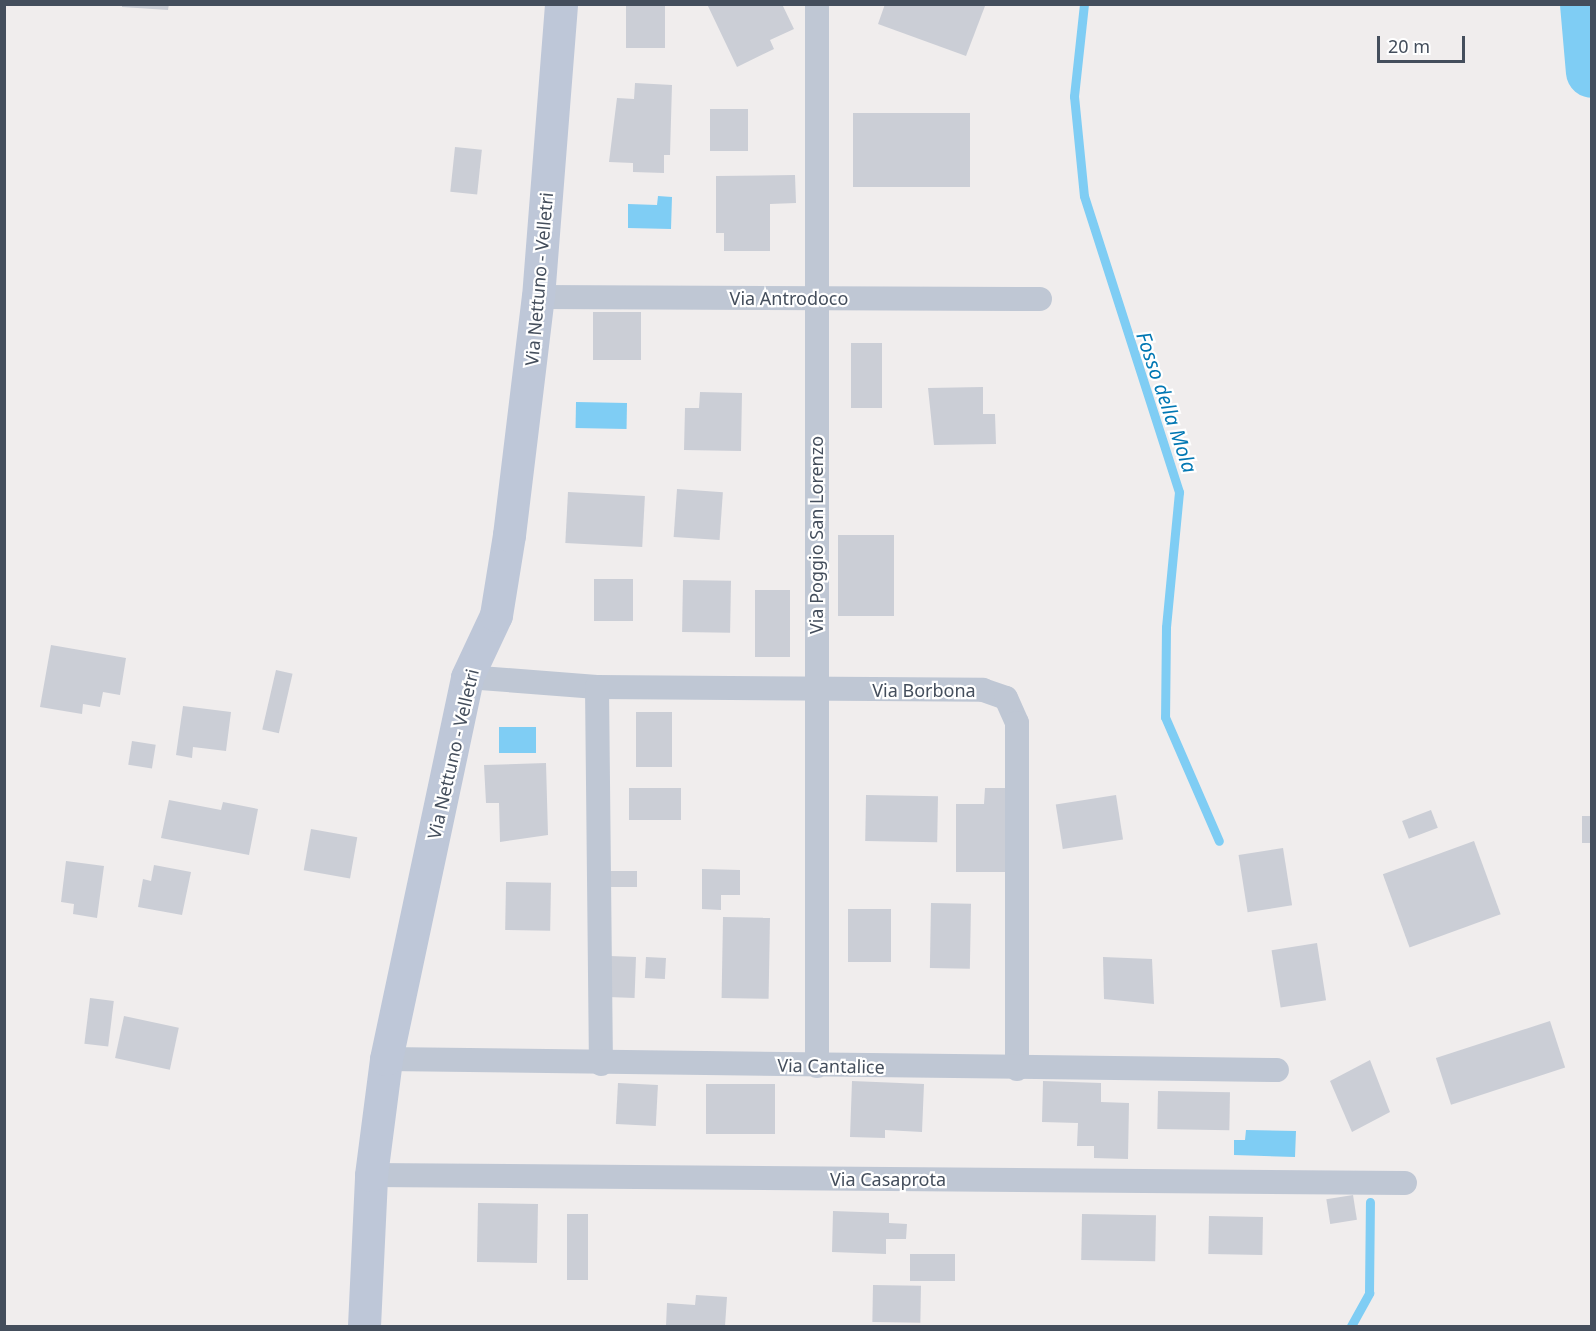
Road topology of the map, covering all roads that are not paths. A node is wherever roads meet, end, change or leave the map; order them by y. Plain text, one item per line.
1 (561, 4) edge
2 (817, 4) edge
3 (538, 297) junction
4 (816, 298) junction
5 (1040, 299) dead end
6 (467, 677) junction
7 (597, 687) junction
8 (816, 690) junction
9 (386, 1059) junction
10 (601, 1064) junction
11 (817, 1066) junction
12 (1017, 1069) junction
13 (1277, 1070) dead end
14 (371, 1175) junction
15 (1405, 1183) dead end
16 (364, 1326) edge

1 - 3 main road, Via Nettuno - Velletri
2 - 4 street, Via Poggio San Lorenzo
3 - 4 street, Via Antrodoco
3 - 6 main road, Via Nettuno - Velletri
4 - 5 street, Via Antrodoco
4 - 8 street, Via Poggio San Lorenzo
6 - 7 street, Via Borbona
6 - 9 main road, Via Nettuno - Velletri
7 - 8 street, Via Borbona
7 - 10 street
8 - 11 street, Via Poggio San Lorenzo
8 - 12 street, Via Borbona
9 - 10 street, Via Cantalice
9 - 14 main road, Via Nettuno - Velletri
10 - 11 street, Via Cantalice
11 - 12 street, Via Cantalice
12 - 13 street, Via Cantalice
14 - 15 street, Via Casaprota
14 - 16 main road, Via Nettuno - Velletri

